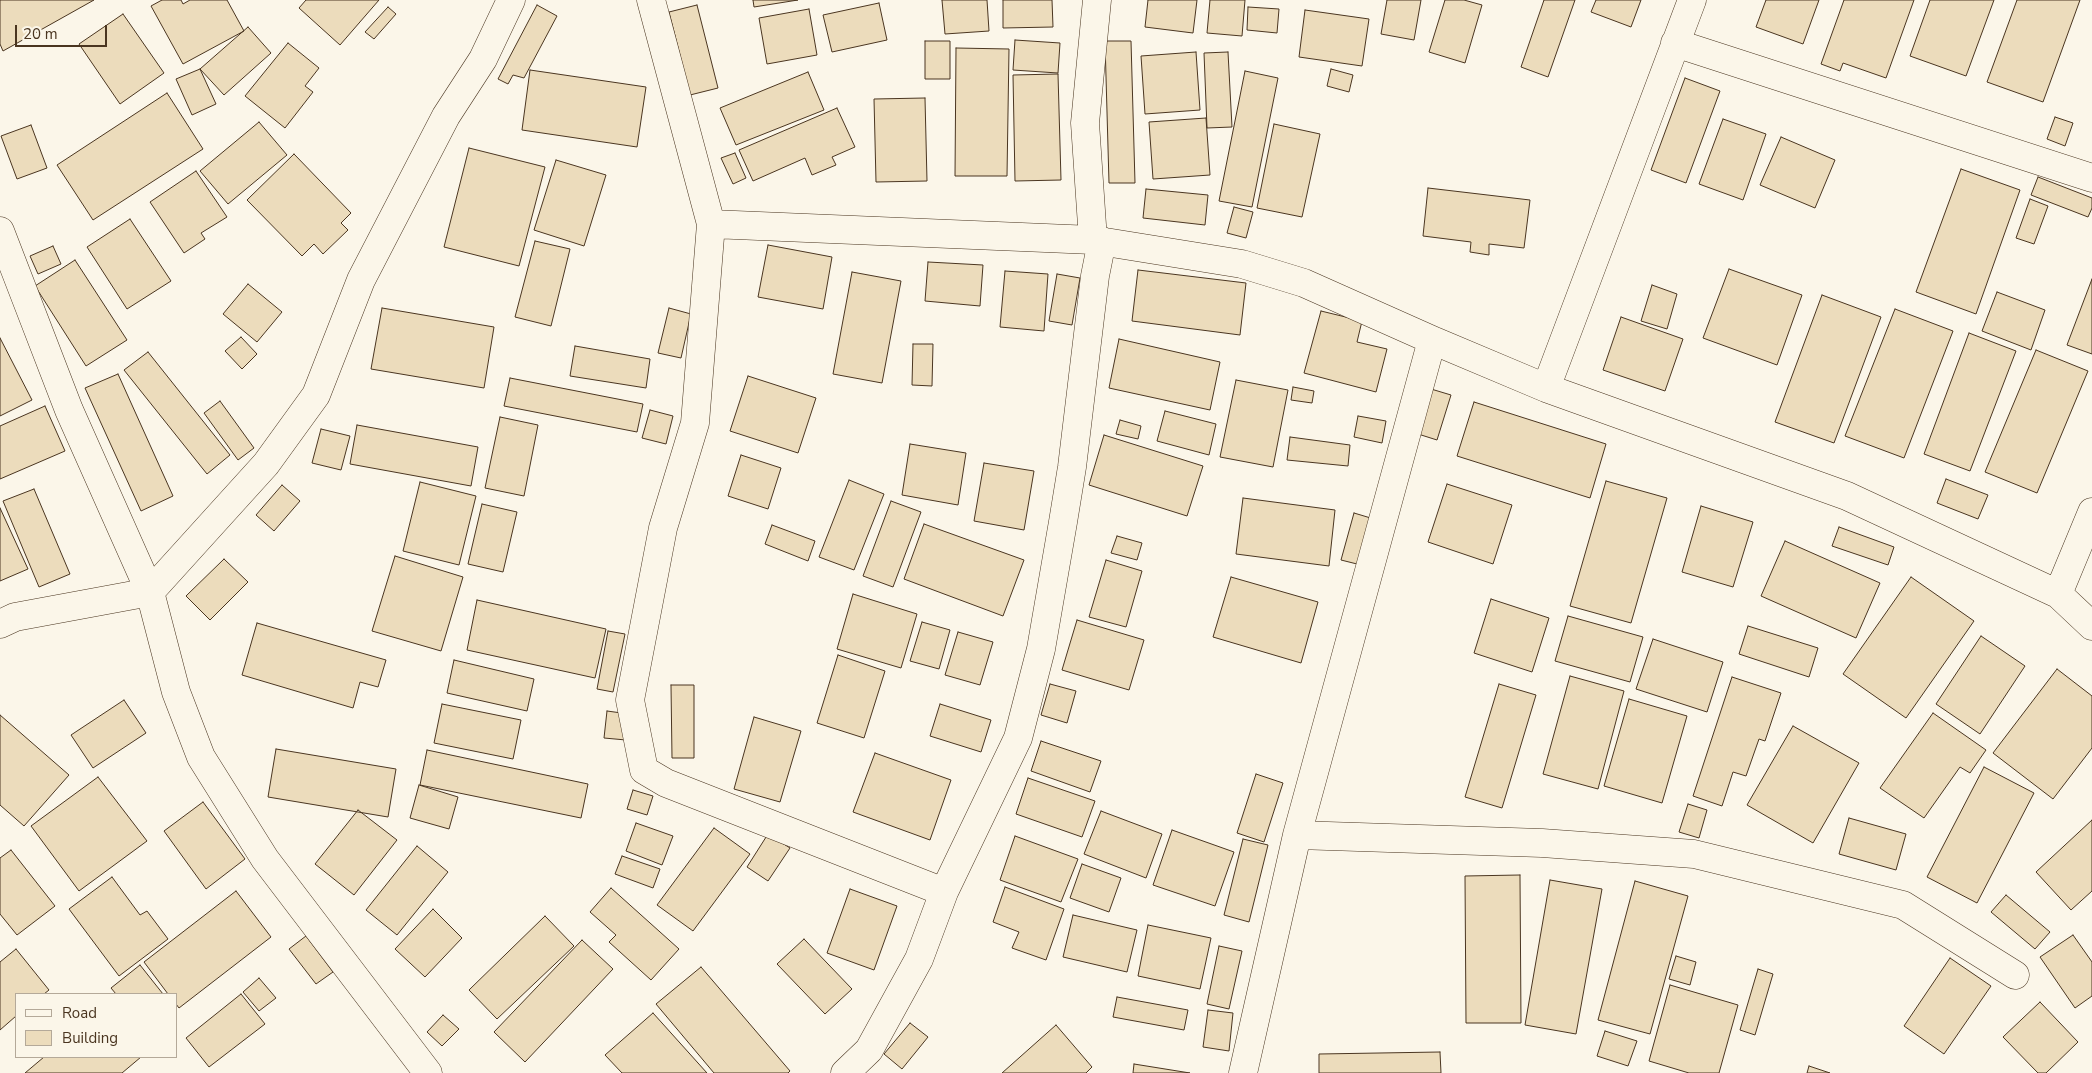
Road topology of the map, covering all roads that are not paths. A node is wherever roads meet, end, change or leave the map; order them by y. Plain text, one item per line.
1 (511, 0) edge
2 (651, 0) edge
3 (1098, 0) edge
4 (1692, 0) edge
5 (1675, 44) junction
6 (2092, 178) edge
7 (711, 224) junction
8 (0, 233) edge
9 (1098, 241) junction
10 (1432, 340) junction
11 (1546, 388) junction
12 (2092, 512) edge
13 (150, 592) junction
14 (2058, 594) junction
15 (0, 624) edge
16 (2092, 626) edge
17 (1297, 835) junction
18 (944, 892) junction
19 (2015, 974) dead end
20 (428, 1073) edge
21 (845, 1073) edge
22 (1244, 1073) edge

1 - 13 street
2 - 7 street
3 - 9 street
4 - 5 street
5 - 6 street
5 - 11 street
7 - 9 street
7 - 18 street
8 - 13 street
9 - 10 street
9 - 18 street
10 - 11 street
10 - 17 street
11 - 14 street
12 - 14 street
13 - 15 street
13 - 20 street
14 - 16 street
17 - 19 street
17 - 22 street
18 - 21 street

